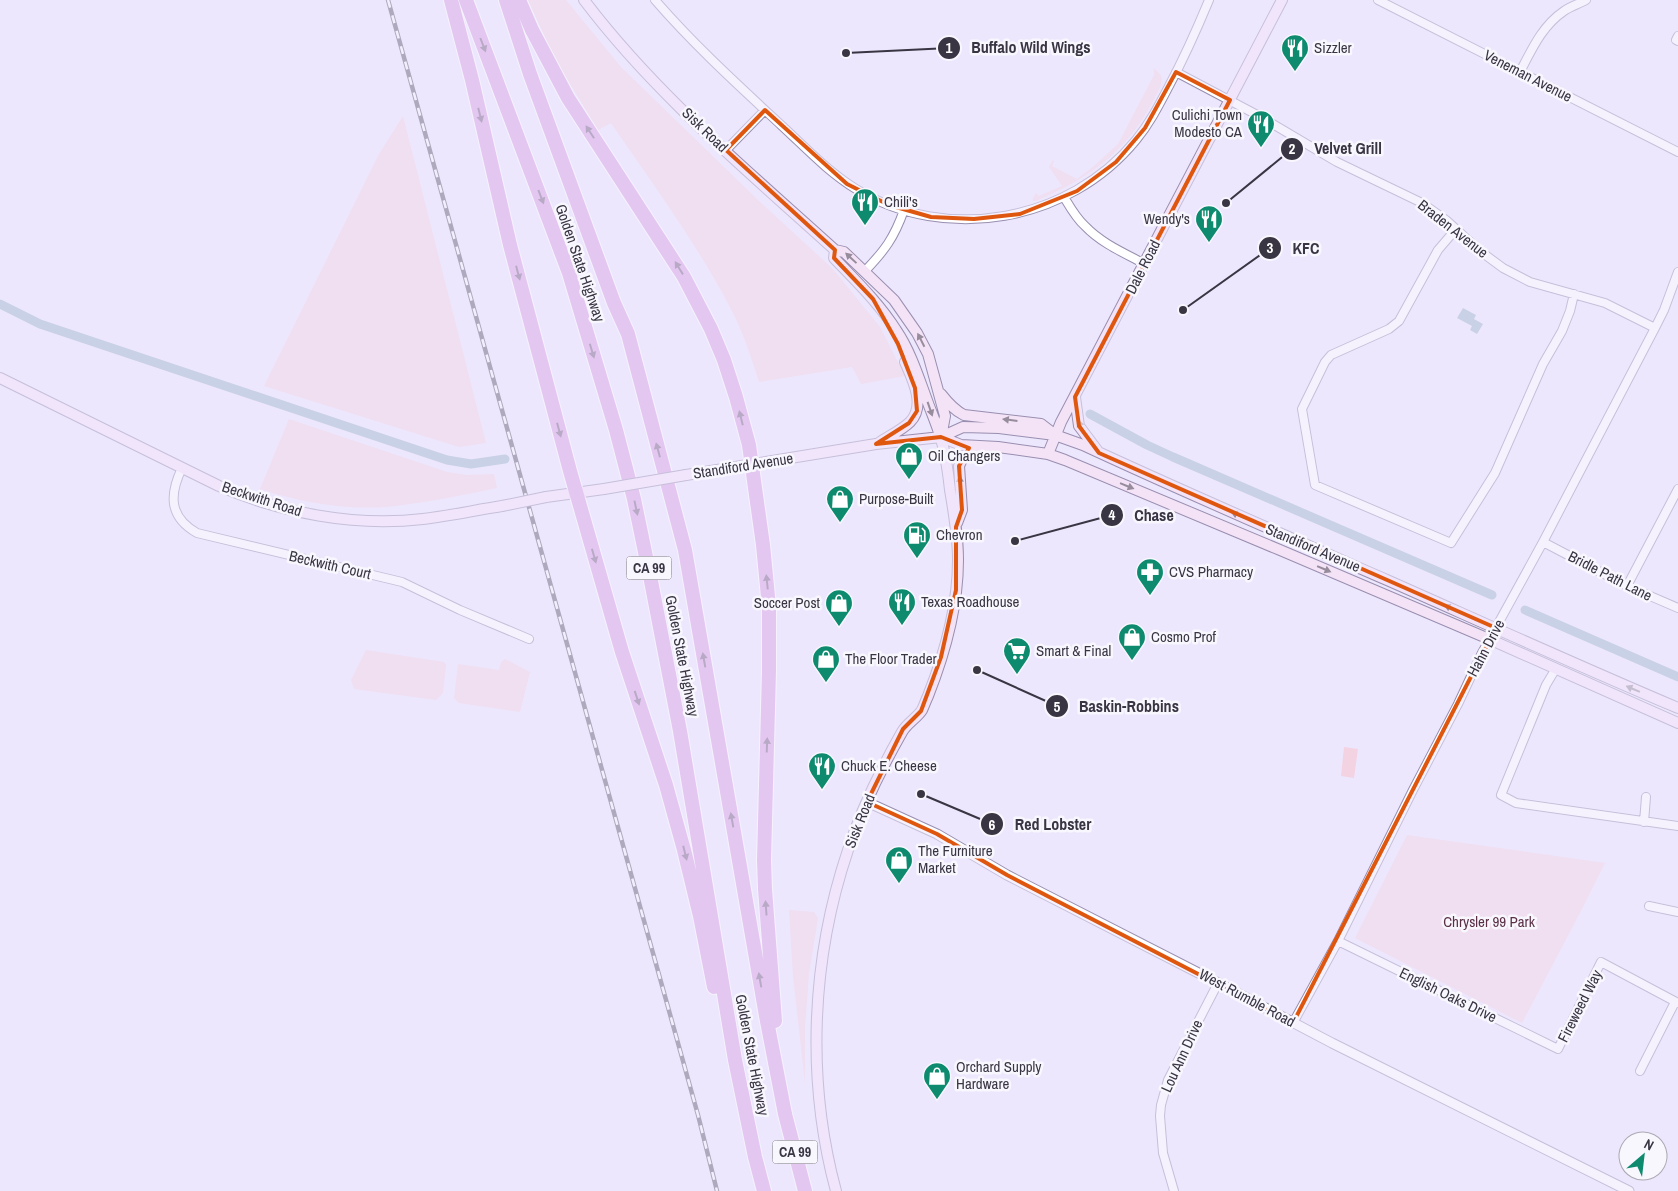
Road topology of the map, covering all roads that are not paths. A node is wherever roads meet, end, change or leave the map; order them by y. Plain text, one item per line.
1 (451, 0) edge
2 (466, 0) edge
3 (506, 0) edge
4 (519, 0) edge
5 (584, 0) edge
6 (655, 0) edge
7 (1209, 0) edge
8 (1282, 0) edge
9 (1378, 0) edge
10 (1586, 0) edge
11 (1176, 72) junction
12 (1520, 72) junction
13 (1230, 100) junction
14 (765, 110) junction
15 (726, 150) junction
16 (1678, 152) edge
17 (1064, 197) junction
18 (904, 210) junction
19 (1456, 229) junction
20 (835, 250) junction
21 (1145, 264) junction
22 (865, 271) junction
23 (1678, 272) edge
24 (1574, 294) junction
25 (873, 299) junction
26 (1655, 328) junction
27 (0, 378) edge
28 (937, 388) junction
29 (1075, 397) junction
30 (1055, 435) junction
31 (941, 437) junction
32 (876, 444) junction
33 (978, 446) junction
34 (1099, 453) junction
35 (1048, 454) junction
36 (751, 465) junction
37 (182, 468) junction
38 (1678, 490) edge
39 (576, 493) junction
40 (546, 497) joint
41 (956, 527) junction
42 (1543, 542) junction
43 (1627, 586) junction
44 (1678, 608) edge
45 (1496, 628) junction
46 (529, 639) dead end
47 (1489, 639) junction
48 (1555, 670) junction
49 (1678, 708) edge
50 (1678, 723) edge
51 (1646, 797) dead end
52 (867, 802) junction
53 (1644, 822) junction
54 (1678, 826) edge
55 (1648, 906) dead end
56 (1678, 912) edge
57 (1338, 940) junction
58 (1218, 983) junction
59 (1677, 1002) edge
60 (1293, 1023) junction
61 (1558, 1049) joint
62 (1640, 1071) dead end
63 (785, 1114) junction
64 (755, 1157) junction
65 (764, 1191) edge
66 (805, 1191) edge
67 (836, 1191) edge
68 (1174, 1191) edge
69 (1629, 1191) edge

1 -> 39 highway
2 -> 64 highway, Golden State Highway / CA 99
63 -> 3 highway, Golden State Highway / CA 99
36 -> 4 highway
5 - 15 main road, Sisk Road
6 - 14 street
7 - 11 street
8 - 13 main road, Dale Road
9 - 12 street, Veneman Avenue
10 - 12 street
11 - 13 street, Braden Avenue
11 - 17 street
12 - 16 street, Veneman Avenue
13 - 19 street, Braden Avenue
13 - 21 main road, Dale Road
14 - 15 street
14 - 18 street
15 - 20 main road, Sisk Road
17 - 18 street
17 - 21 street
18 - 22 street
19 - 24 street, Braden Avenue
19 - 24 street
22 -> 20 main road, Sisk Road
20 - 25 main road, Sisk Road
21 - 29 main road, Dale Road
28 -> 22 main road, Sisk Road
23 - 26 street, Hahn Drive
24 - 26 street, Braden Avenue
25 -> 31 main road, Sisk Road
25 - 32 main road
26 - 42 street, Hahn Drive
27 - 37 main road, Beckwith Road
30 -> 28 main road
28 - 31 main road, Sisk Road
29 - 30 main road, Dale Road
34 -> 29 main road
30 - 31 main road, Standiford Avenue
30 - 34 main road, Standiford Avenue
30 - 35 main road, Dale Road
31 - 32 main road, Standiford Avenue
31 - 33 main road, Standiford Avenue
31 - 41 main road, Sisk Road
32 - 36 main road, Standiford Avenue
33 - 35 main road, Standiford Avenue
41 -> 33 main road
45 -> 34 main road, Standiford Avenue
35 -> 47 main road, Standiford Avenue
36 - 39 main road, Standiford Avenue, bridge
63 -> 36 highway
37 - 40 main road, Beckwith Road, bridge
37 - 46 street, Beckwith Court
38 - 43 street
39 - 40 main road, Standiford Avenue
39 -> 64 highway
41 - 52 main road, Sisk Road
42 - 43 street, Bridle Path Lane
42 - 45 street, Hahn Drive
43 - 44 street, Bridle Path Lane
45 - 47 street, Hahn Drive
49 -> 45 main road, Standiford Avenue
47 - 48 main road, Standiford Avenue
47 - 57 street, Hahn Drive
48 - 50 main road, Standiford Avenue
48 - 53 street
51 - 53 street
52 - 58 street, West Rumble Road
52 - 67 main road, Sisk Road
53 - 54 street
55 - 56 street
57 - 60 street, Hahn Drive
57 - 61 street, English Oaks Drive
58 - 60 street, West Rumble Road
58 - 68 street, Lou Ann Drive
59 - 61 street, Fireweed Way
59 - 62 street
60 - 69 street, West Rumble Road
63 - 66 highway, Golden State Highway / CA 99
64 - 65 highway, Golden State Highway / CA 99

